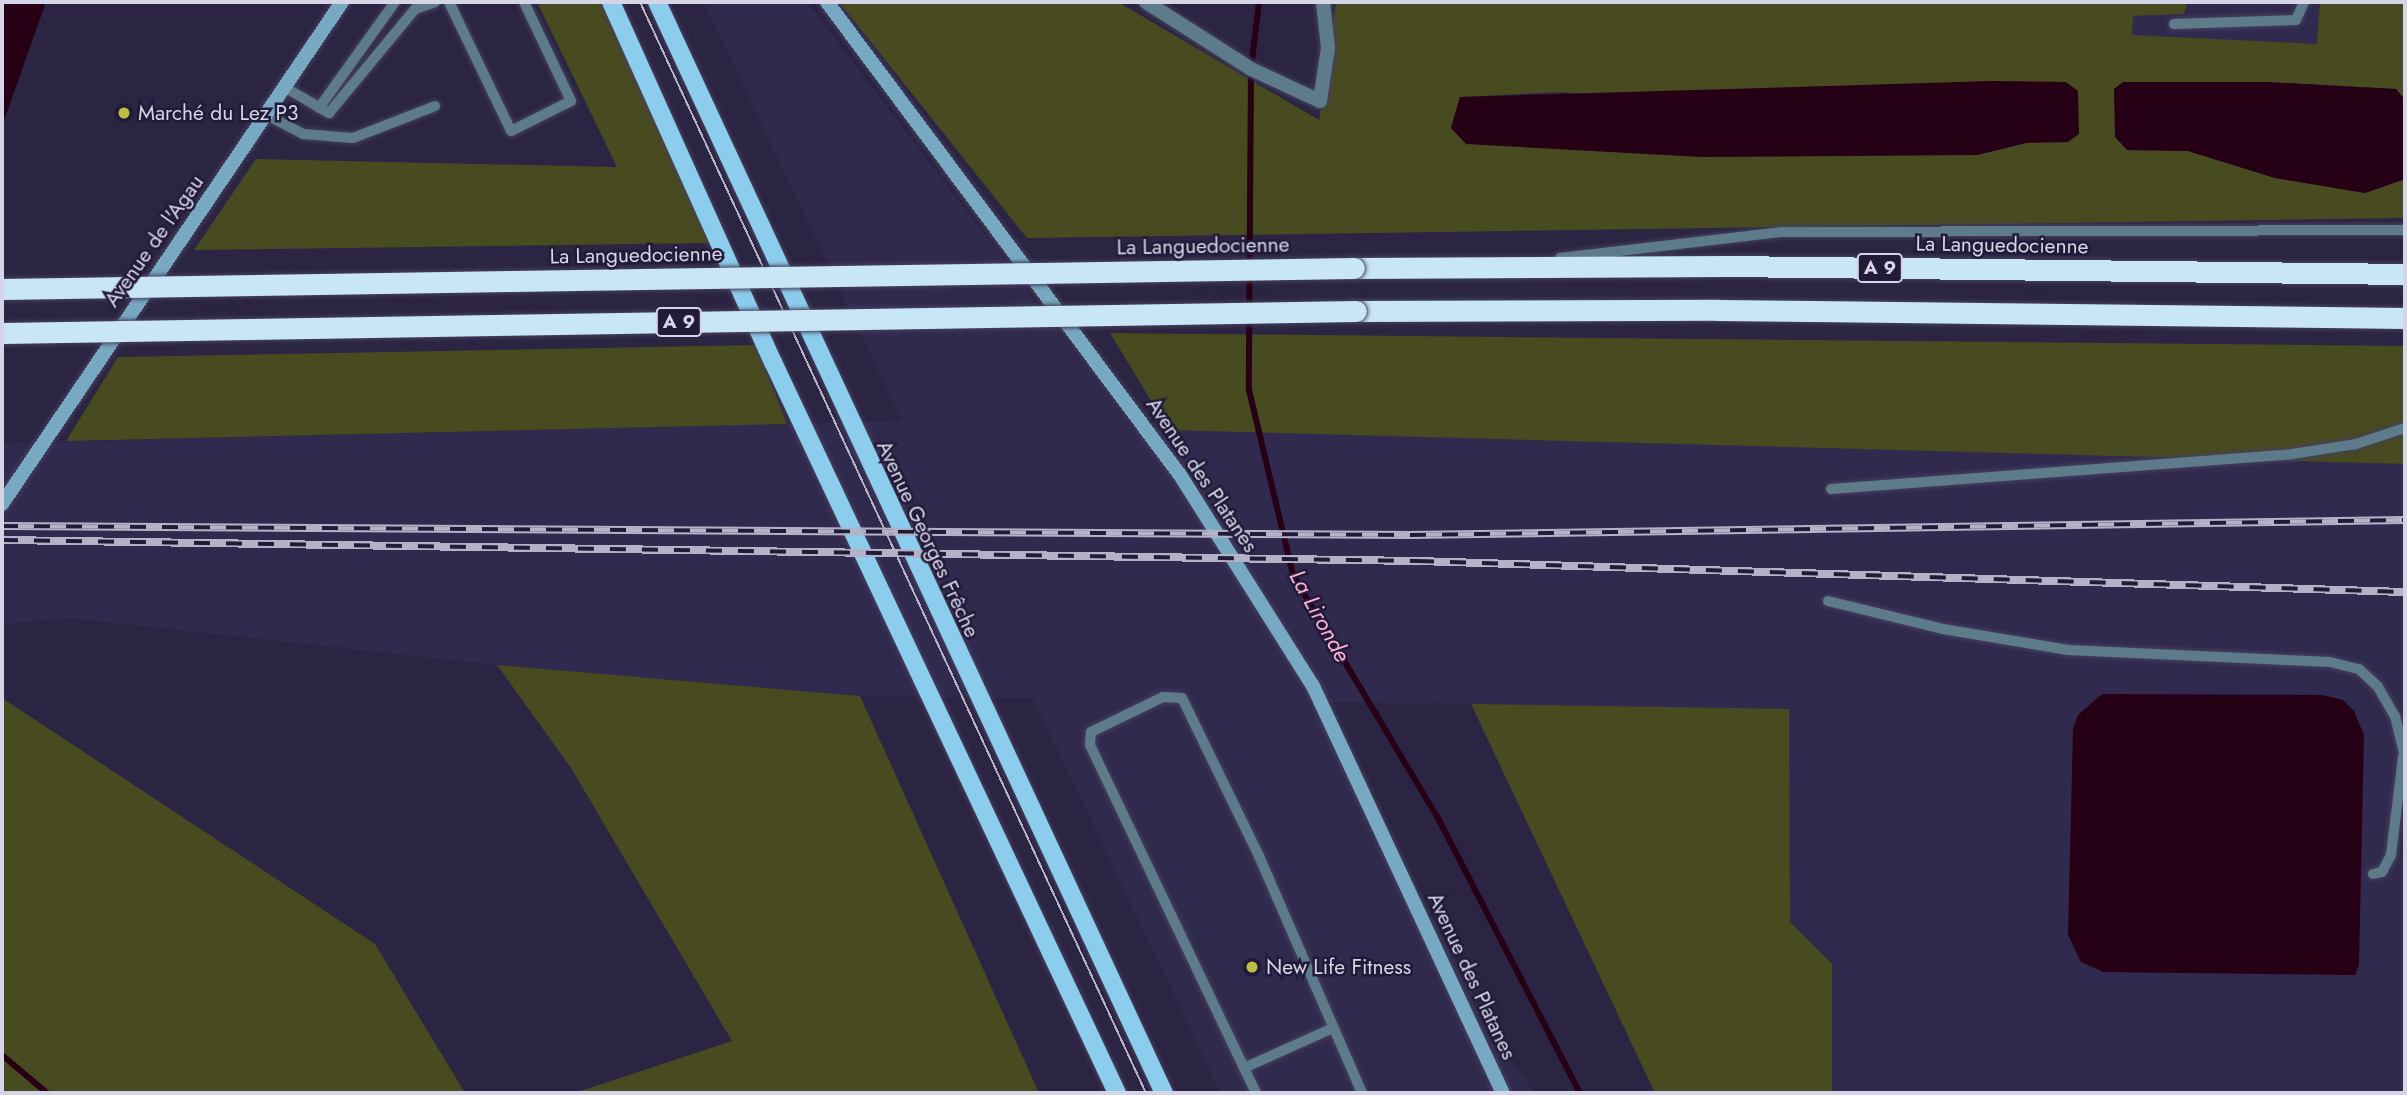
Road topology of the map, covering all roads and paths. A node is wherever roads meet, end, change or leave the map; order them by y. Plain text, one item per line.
1 (342, 2) edge
2 (395, 2) edge
3 (435, 2) edge
4 (449, 2) edge
5 (524, 2) edge
6 (611, 2) edge
7 (657, 2) edge
8 (828, 2) edge
9 (1146, 2) edge
10 (1323, 2) edge
11 (2304, 2) edge
12 (2174, 24) dead end
13 (286, 88) junction
14 (435, 106) dead end
15 (319, 108) junction
16 (267, 115) junction
17 (2405, 230) edge
18 (1493, 265) junction
19 (2405, 274) edge
20 (2, 289) edge
21 (2405, 318) edge
22 (2, 333) edge
23 (2405, 428) edge
24 (1831, 489) dead end
25 (2, 504) edge
26 (1828, 601) dead end
27 (2404, 757) edge
28 (2373, 874) dead end
29 (1333, 1028) junction
30 (1244, 1068) junction
31 (1117, 1093) edge
32 (1164, 1093) edge
33 (1256, 1093) edge
34 (1362, 1093) edge
35 (1503, 1093) edge

1 - 13 street, Avenue de l'Agau
2 - 15 lane
3 - 15 lane
4 - 5 lane
6 - 31 main road
7 - 32 main road, Avenue Georges Frêche
8 - 35 street, Avenue des Platanes
9 - 10 street
11 - 12 lane
13 - 15 lane
13 - 16 street, Avenue de l'Agau
14 - 16 lane
16 - 25 street, Avenue de l'Agau
17 - 18 lane
18 - 19 highway, La Languedocienne / A 9
18 - 20 highway, La Languedocienne / A 9, bridge
21 - 22 highway, A 9, bridge
23 - 24 lane
26 - 27 lane
27 - 28 lane
29 - 30 lane
29 - 30 lane
29 - 34 lane
30 - 33 lane

